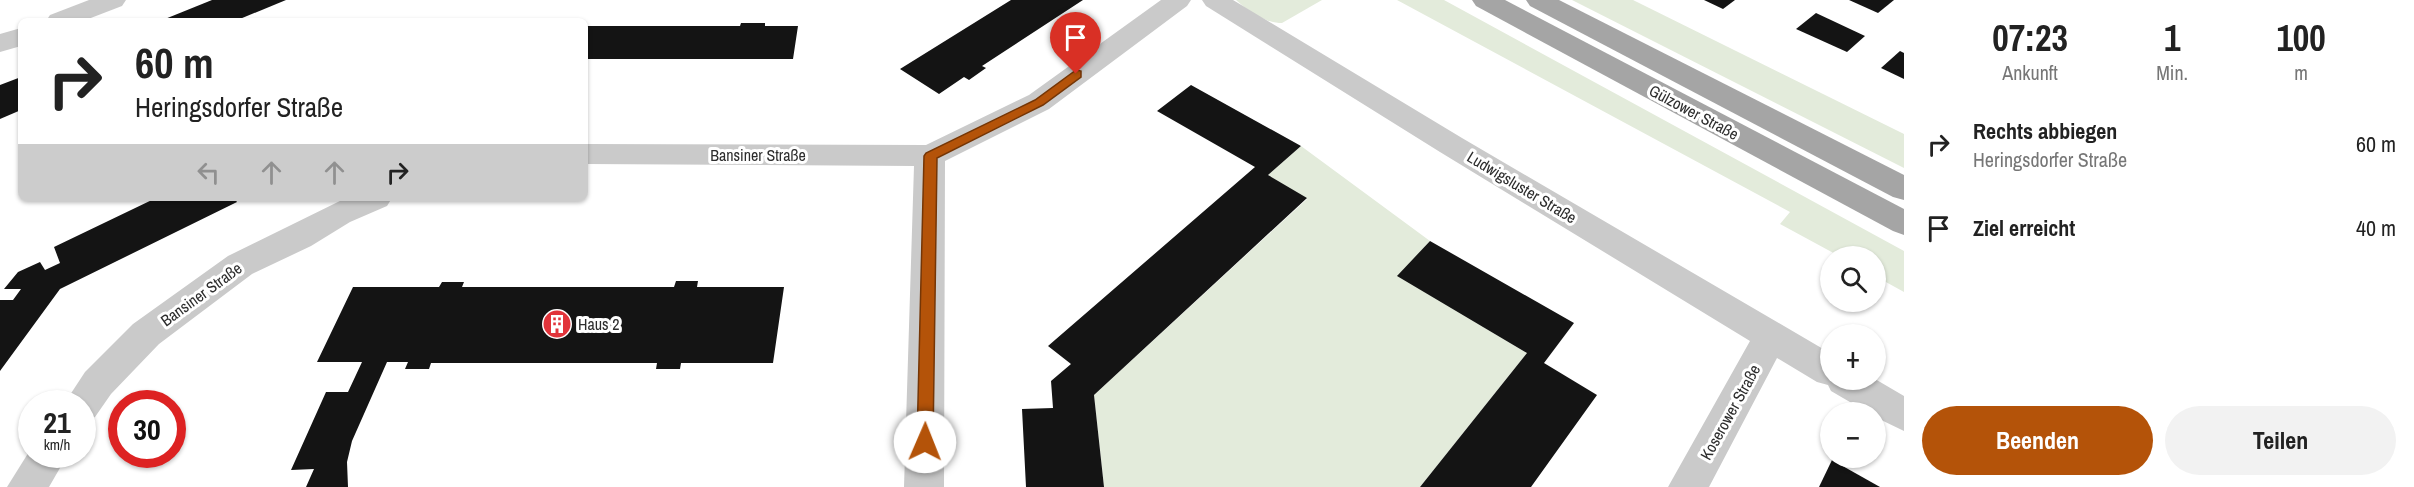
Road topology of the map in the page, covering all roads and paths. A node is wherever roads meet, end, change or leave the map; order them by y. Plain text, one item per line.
1 (113, 0) edge
2 (1178, 0) edge
3 (1215, 0) edge
4 (1485, 0) edge
5 (1539, 0) edge
6 (67, 18) edge
7 (18, 37) edge
8 (0, 44) edge
9 (588, 154) edge
10 (930, 156) junction
11 (1904, 189) edge
12 (369, 201) edge
13 (1904, 223) edge
14 (1771, 336) junction
15 (1820, 365) edge
16 (93, 390) edge
17 (1861, 390) edge
18 (1904, 415) edge
19 (40, 468) edge
20 (27, 487) edge
21 (924, 487) edge
22 (1688, 487) edge

1 - 6 street
2 - 10 street
3 - 14 street, Ludwigsluster Straße
4 - 13 main road, Gülzower Straße
5 - 11 main road, Gülzower Straße
7 - 8 street
9 - 10 street, Bansiner Straße
10 - 21 street
12 - 16 street, Bansiner Straße
14 - 15 street, Ludwigsluster Straße
14 - 22 street, Koserower Straße
17 - 18 street
19 - 20 street

